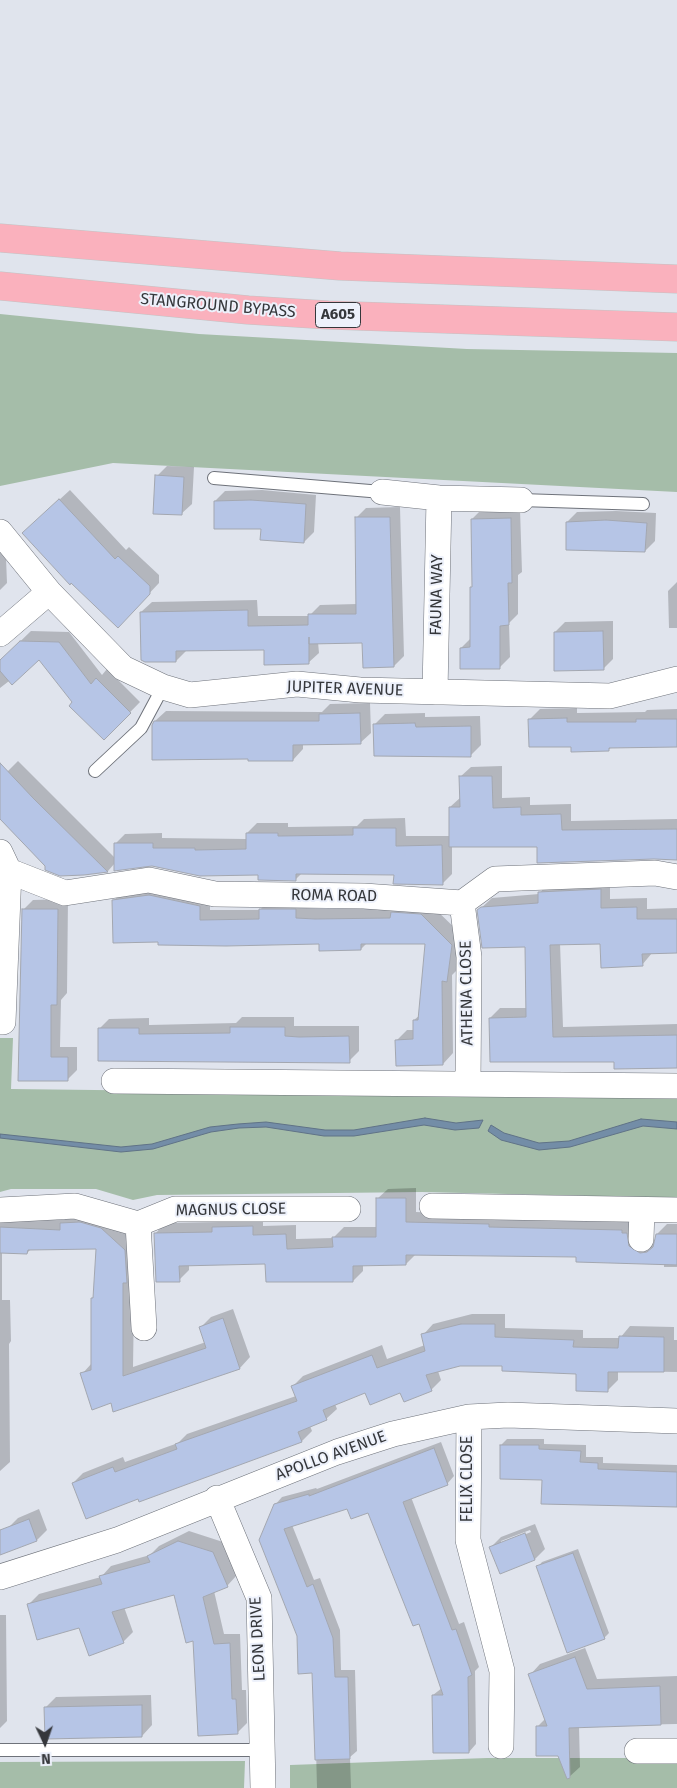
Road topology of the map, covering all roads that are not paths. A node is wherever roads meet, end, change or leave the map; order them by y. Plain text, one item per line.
1 (0, 238) edge
2 (677, 279) edge
3 (0, 286) edge
4 (677, 327) edge
5 (214, 478) dead end
6 (382, 492) joint
7 (439, 498) junction
8 (521, 500) joint
9 (643, 504) dead end
10 (0, 532) edge
11 (49, 592) junction
12 (0, 634) edge
13 (677, 679) edge
14 (163, 687) junction
15 (435, 692) junction
16 (95, 771) dead end
17 (5, 862) edge
18 (677, 877) edge
19 (462, 903) junction
20 (2, 1022) edge
21 (114, 1081) dead end
22 (468, 1084) junction
23 (677, 1086) edge
24 (432, 1206) dead end
25 (348, 1209) dead end
26 (0, 1210) edge
27 (642, 1210) junction
28 (677, 1210) edge
29 (138, 1224) junction
30 (641, 1239) dead end
31 (144, 1328) dead end
32 (468, 1417) junction
33 (677, 1422) edge
34 (217, 1498) junction
35 (0, 1577) edge
36 (501, 1746) dead end
37 (0, 1750) edge
38 (262, 1750) junction
39 (637, 1751) dead end
40 (677, 1751) edge
41 (263, 1788) edge

1 - 2 main road
3 - 4 main road, STANGROUND BYPASS / A605
5 - 6 lane
6 - 7 street
7 - 8 street
7 - 15 street, FAUNA WAY
8 - 9 lane
10 - 11 street, JUPITER AVENUE
11 - 12 street
11 - 14 street, JUPITER AVENUE
13 - 15 street, JUPITER AVENUE
14 - 15 street, JUPITER AVENUE
14 - 16 lane
17 - 19 street, ROMA ROAD
17 - 20 street
18 - 19 street
19 - 22 street, ATHENA CLOSE
21 - 22 street
22 - 23 street
24 - 27 street
25 - 29 street, MAGNUS CLOSE
26 - 29 street
27 - 28 street
27 - 30 street
29 - 31 street
32 - 33 street, APOLLO AVENUE
32 - 34 street, APOLLO AVENUE
32 - 36 street, FELIX CLOSE
34 - 35 street, APOLLO AVENUE
34 - 38 street, LEON DRIVE
37 - 38 lane
38 - 41 street, LEON DRIVE
39 - 40 street

